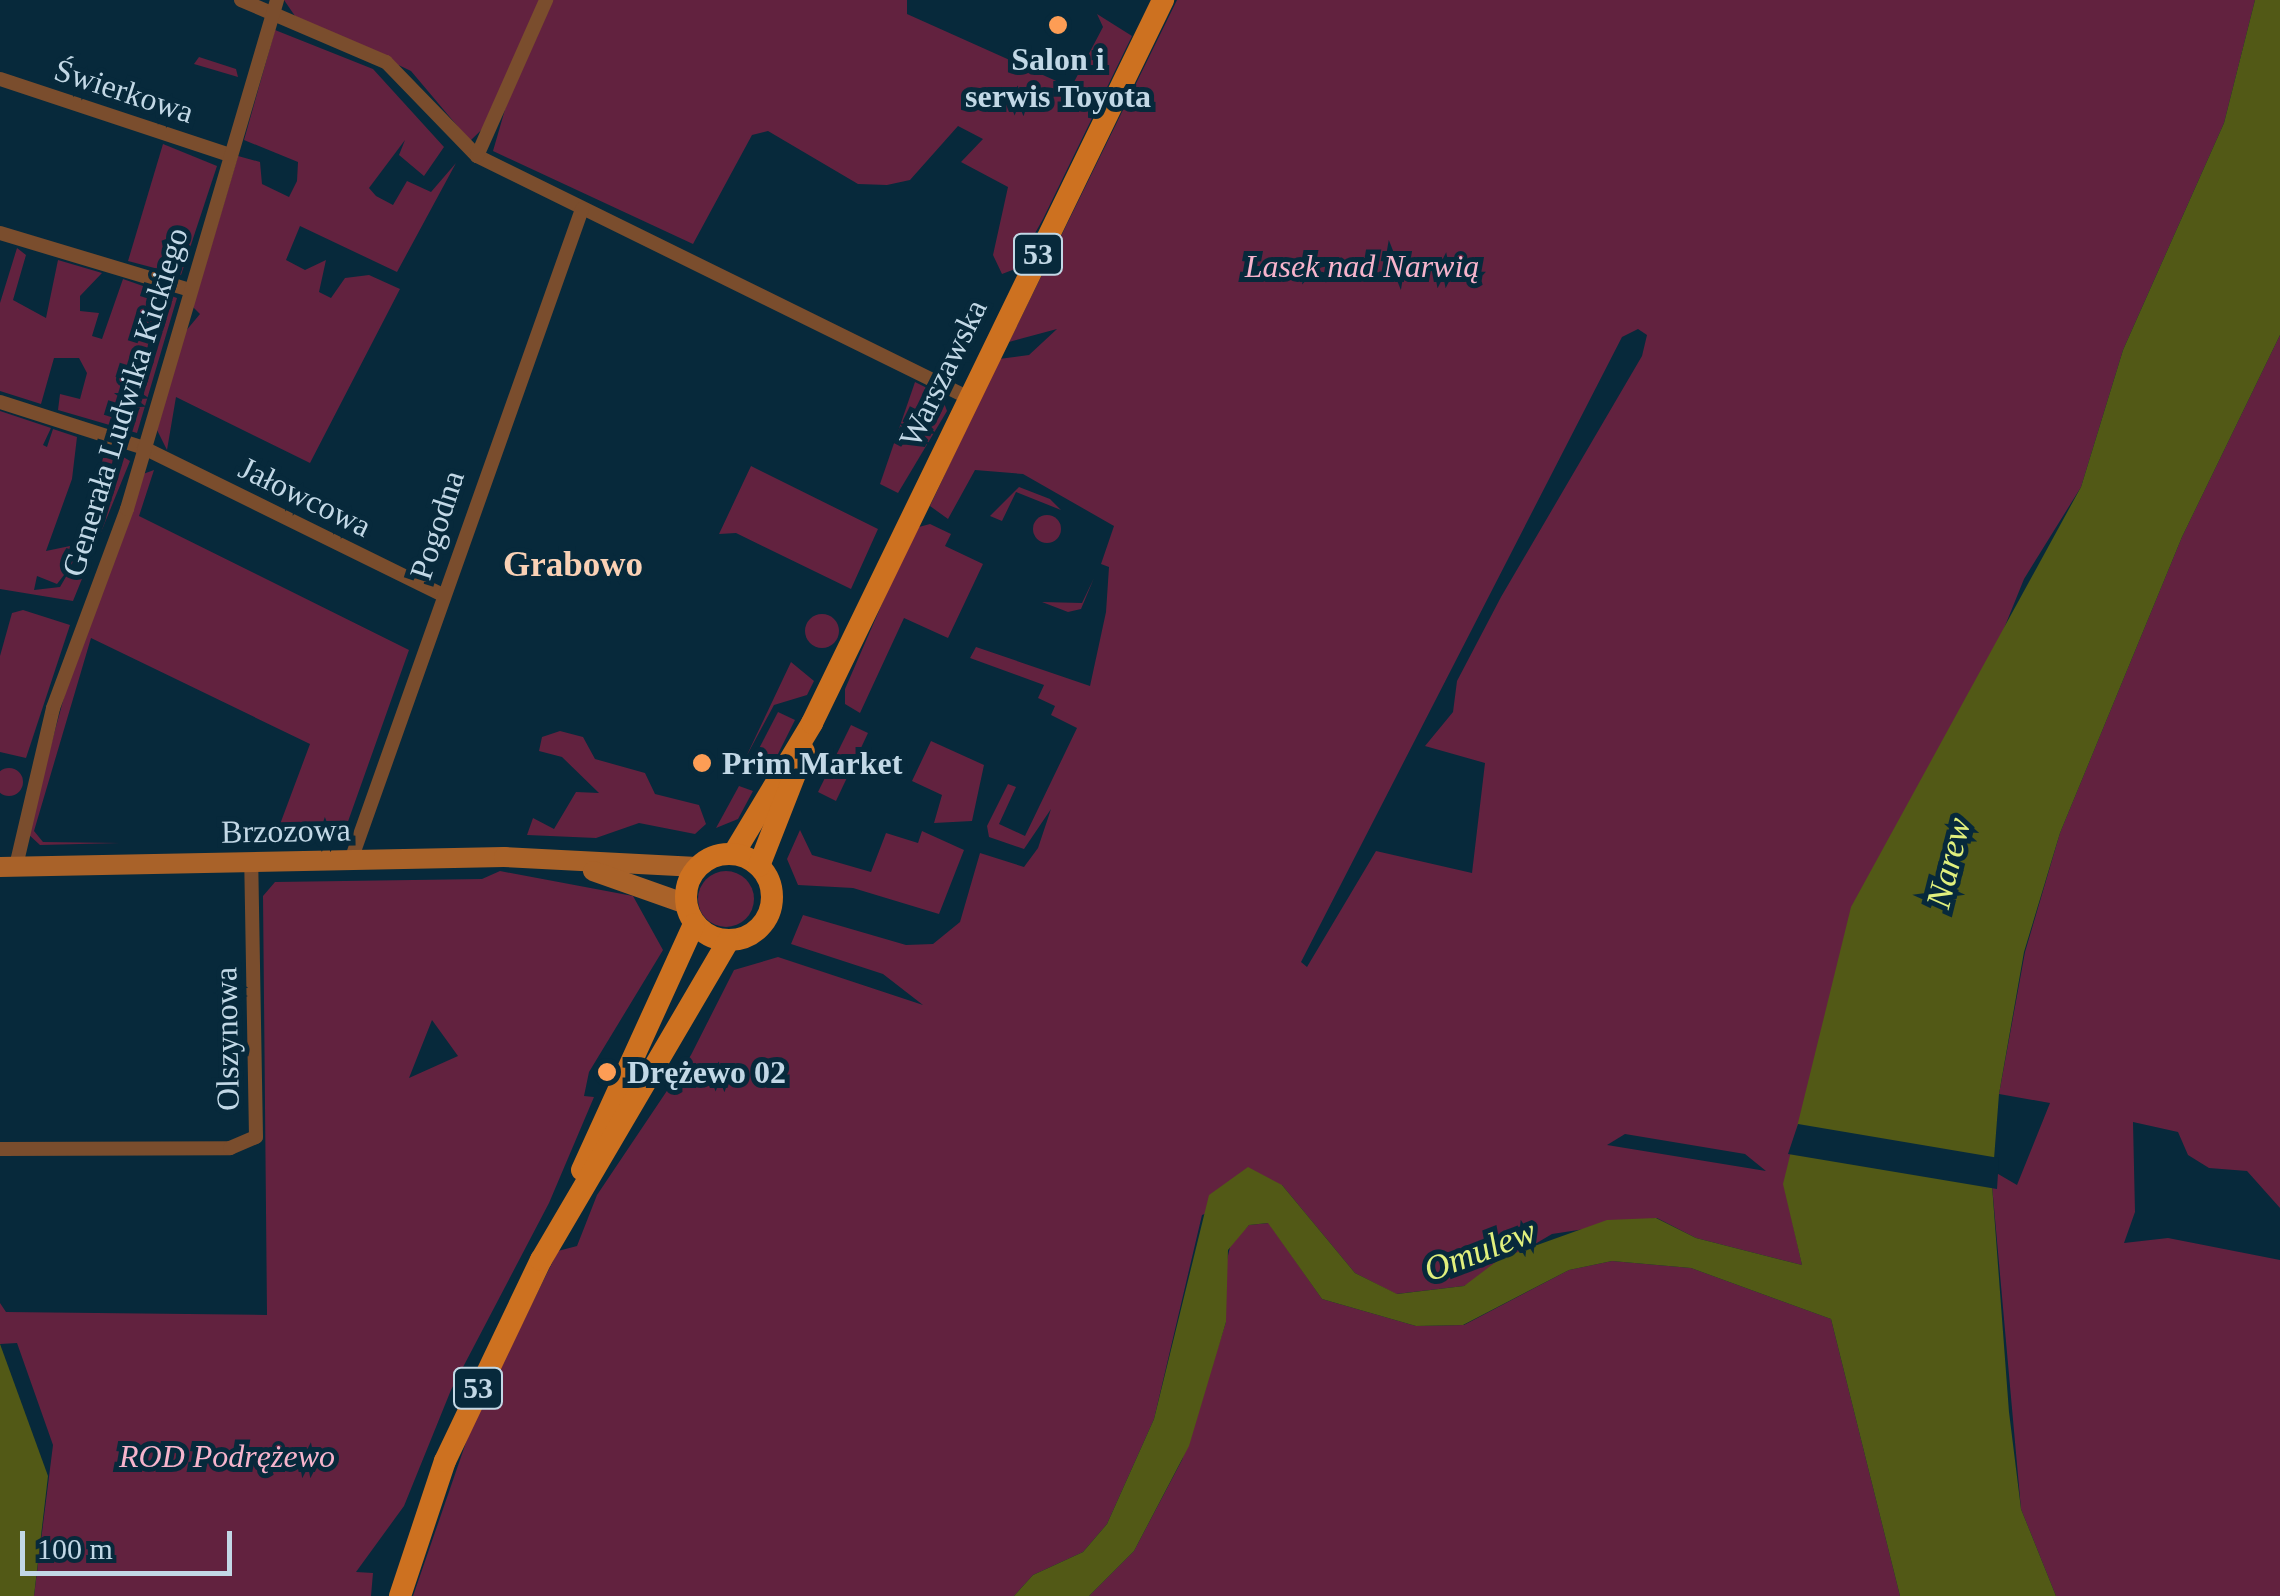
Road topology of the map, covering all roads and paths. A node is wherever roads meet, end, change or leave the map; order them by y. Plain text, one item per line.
1 (241, 0) edge
2 (546, 0) edge
3 (1163, 0) edge
4 (275, 6) edge
5 (0, 79) edge
6 (230, 156) junction
7 (477, 156) junction
8 (582, 210) junction
9 (0, 233) edge
10 (190, 290) junction
11 (967, 397) junction
12 (0, 402) edge
13 (144, 448) junction
14 (443, 595) junction
15 (812, 723) junction
16 (734, 853) junction
17 (351, 860) junction
18 (574, 861) junction
19 (251, 862) junction
20 (759, 866) junction
21 (8, 867) edge
22 (697, 868) junction
23 (690, 914) junction
24 (728, 941) junction
25 (0, 1149) edge
26 (579, 1190) junction
27 (400, 1596) edge

1 - 4 street
2 - 7 street
3 - 11 main road, Warszawska / 53
4 - 6 street, Generała Ludwika Kickiego
4 - 7 street
5 - 6 street, Świerkowa
6 - 10 street, Generała Ludwika Kickiego
7 - 8 street
8 - 11 street
8 - 14 street, Pogodna
9 - 10 street
10 - 13 street, Generała Ludwika Kickiego
11 - 15 main road, Warszawska / 53
12 - 13 street, Jałowcowa
13 - 14 street, Jałowcowa
13 - 21 street, Generała Ludwika Kickiego
14 - 17 street, Pogodna
15 - 16 main road, Warszawska / 53
15 - 20 main road, Warszawska / 53
16 - 20 main road
16 - 22 main road
17 - 18 main road, Brzozowa
17 - 19 main road, Brzozowa
18 - 22 main road, Brzozowa
18 - 23 main road, Brzozowa
19 - 21 main road, Brzozowa
19 - 25 street, Olszynowa
20 - 24 main road, 53
22 - 23 main road, 53
23 - 24 main road
23 - 26 main road, 53
24 - 26 main road, 53
26 - 27 main road, 53

